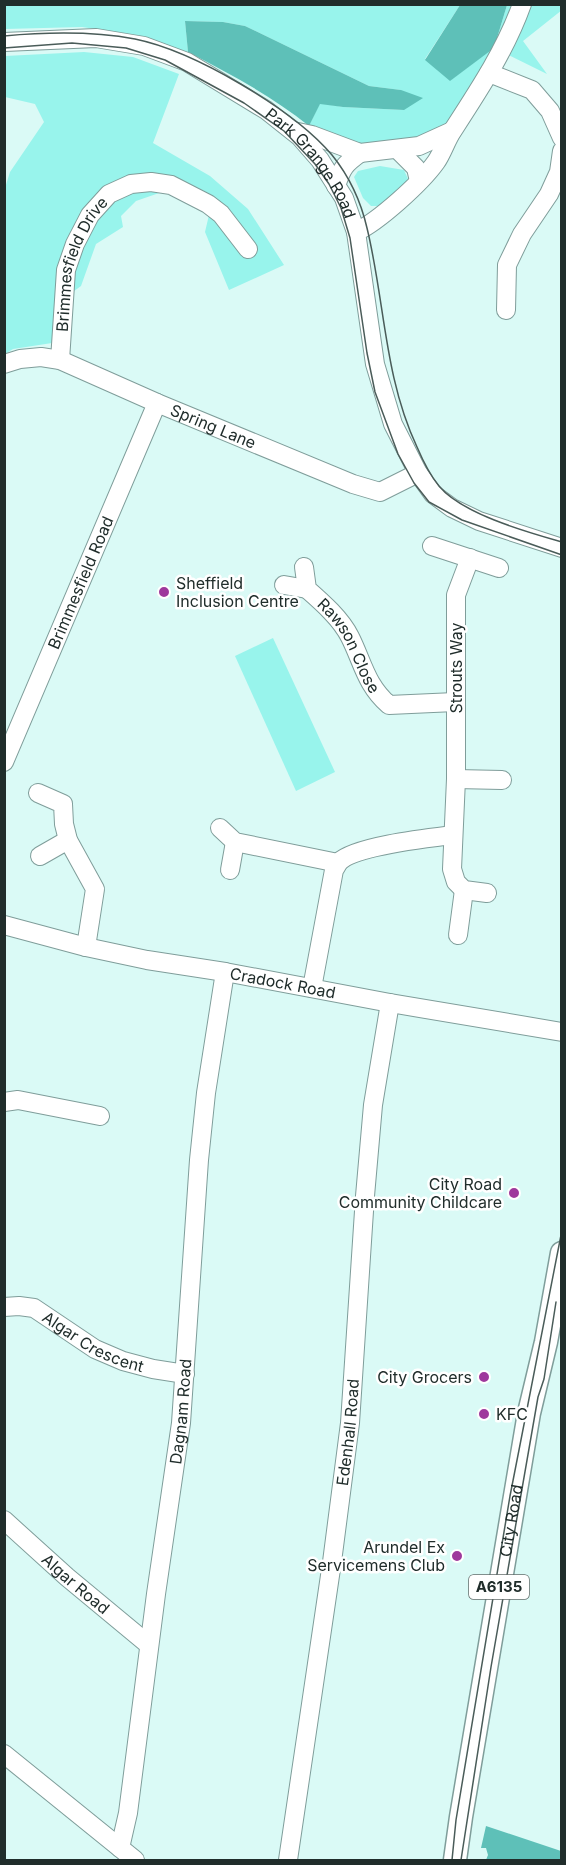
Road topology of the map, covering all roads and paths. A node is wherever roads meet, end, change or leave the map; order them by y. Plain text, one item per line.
1 (522, 4) edge
2 (4, 42) edge
3 (489, 72) junction
4 (452, 130) junction
5 (293, 131) junction
6 (561, 138) edge
7 (397, 149) junction
8 (561, 151) edge
9 (360, 153) junction
10 (419, 181) junction
11 (336, 186) junction
12 (356, 232) junction
13 (248, 249) dead end
14 (506, 310) dead end
15 (60, 360) junction
16 (5, 364) edge
17 (157, 403) junction
18 (422, 479) junction
19 (432, 546) dead end
20 (561, 548) edge
21 (470, 558) junction
22 (304, 567) dead end
23 (499, 568) dead end
24 (284, 585) dead end
25 (307, 590) junction
26 (455, 702) junction
27 (4, 762) edge
28 (456, 779) junction
29 (502, 780) dead end
30 (38, 793) dead end
31 (220, 828) dead end
32 (453, 835) junction
33 (68, 840) junction
34 (235, 842) junction
35 (40, 856) dead end
36 (338, 863) junction
37 (230, 870) dead end
38 (464, 890) junction
39 (487, 893) dead end
40 (4, 925) edge
41 (458, 934) dead end
42 (86, 947) junction
43 (225, 972) junction
44 (312, 988) junction
45 (390, 1003) junction
46 (561, 1032) edge
47 (4, 1102) edge
48 (100, 1116) dead end
49 (561, 1253) edge
50 (4, 1307) edge
51 (556, 1316) edge
52 (185, 1374) junction
53 (4, 1520) edge
54 (149, 1645) junction
55 (4, 1754) edge
56 (127, 1856) edge
57 (288, 1860) edge
58 (455, 1860) edge

1 - 3 street
2 - 5 street, Park Grange Road
3 - 4 street
3 - 6 street
4 - 7 street
4 - 10 street
5 - 9 street
5 - 11 street, Park Grange Road
7 - 9 street
7 - 10 street
8 - 14 street
9 - 11 street
10 - 12 street
11 - 12 street, Park Grange Road
12 - 18 street, Park Grange Road
13 - 15 street, Brimmesfield Drive
15 - 16 street, Spring Lane
15 - 17 street, Spring Lane
17 - 18 street, Spring Lane
17 - 27 street, Brimmesfield Road
18 - 20 street
19 - 21 street
21 - 23 street
21 - 26 street, Strouts Way
22 - 25 street, Rawson Close
24 - 25 street, Rawson Close
25 - 26 street, Rawson Close
26 - 28 street, Strouts Way
28 - 29 street
28 - 32 street, Strouts Way
30 - 33 street
31 - 34 street
32 - 36 street
32 - 38 street, Strouts Way
33 - 35 street
33 - 42 street
34 - 36 street
34 - 37 street
36 - 44 street
38 - 39 street
38 - 41 street
40 - 42 street, Cradock Road
42 - 43 street, Cradock Road
43 - 44 street, Cradock Road
43 - 52 street, Dagnam Road
44 - 45 street, Cradock Road
45 - 46 street, Cradock Road
45 - 57 street, Edenhall Road
47 - 48 street
49 - 51 main road, City Road / A6135
50 - 52 street, Algar Crescent
51 - 58 main road, City Road / A6135
52 - 54 street, Dagnam Road
53 - 54 street, Algar Road
54 - 56 street, Dagnam Road
55 - 56 street

